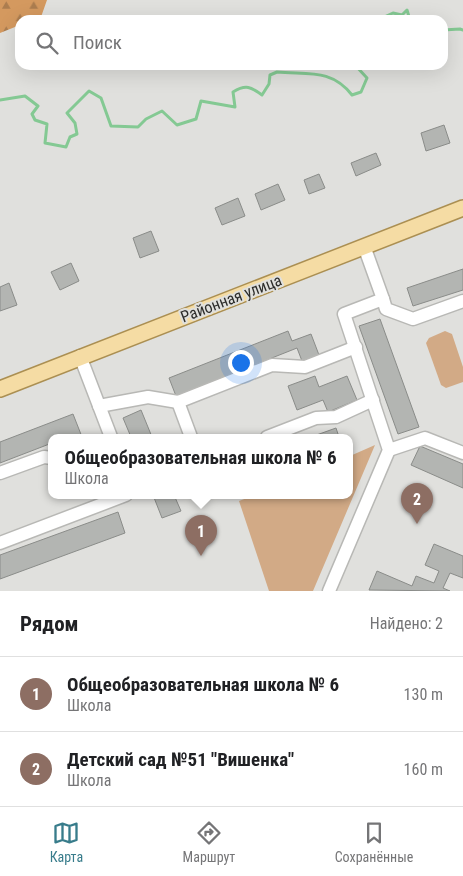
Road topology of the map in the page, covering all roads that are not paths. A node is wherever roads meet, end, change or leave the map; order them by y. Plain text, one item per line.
1 (463, 208) edge
2 (364, 246) junction
3 (383, 299) junction
4 (463, 301) edge
5 (356, 347) junction
6 (80, 356) junction
7 (0, 389) edge
8 (373, 400) junction
9 (178, 402) junction
10 (99, 406) junction
11 (110, 434) edge
12 (190, 434) edge
13 (275, 434) edge
14 (390, 450) junction
15 (463, 453) edge
16 (48, 458) edge
17 (0, 473) edge
18 (116, 499) edge
19 (0, 543) edge
20 (329, 591) edge

1 - 2 main road, Районная улица
2 - 3 lane
2 - 6 main road, Районная улица
3 - 4 lane
3 - 5 lane
5 - 8 lane
5 - 9 lane
6 - 7 main road, Районная улица
6 - 10 lane
8 - 13 lane
8 - 14 lane
9 - 10 lane
9 - 12 lane
10 - 11 lane
14 - 15 lane
14 - 20 lane
16 - 17 lane
18 - 19 lane

